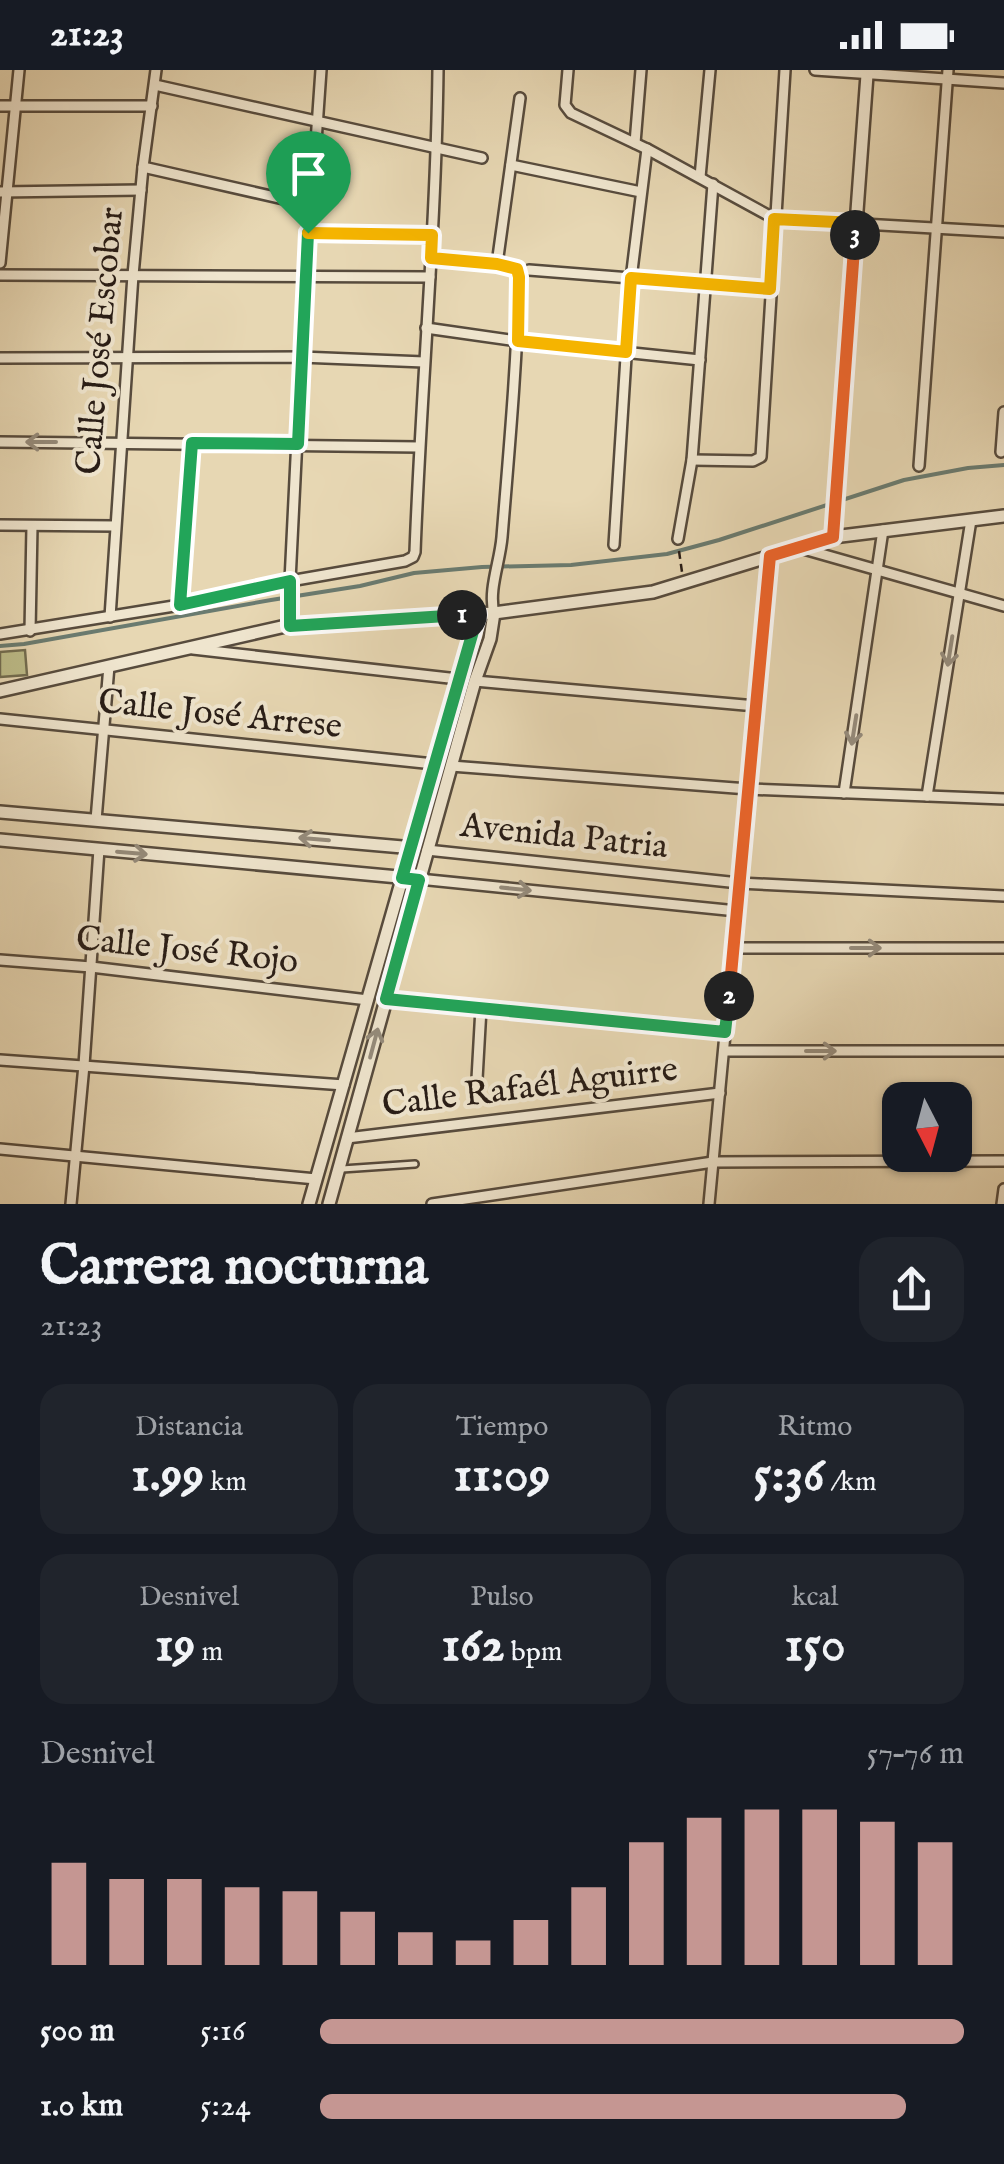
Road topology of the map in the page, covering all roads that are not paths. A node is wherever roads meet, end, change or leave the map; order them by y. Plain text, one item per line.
1 (19, 70) edge
2 (156, 70) edge
3 (321, 70) edge
4 (438, 70) edge
5 (568, 70) edge
6 (642, 70) edge
7 (710, 70) edge
8 (785, 70) edge
9 (815, 70) edge
10 (869, 73) edge
11 (947, 75) edge
12 (1004, 82) edge
13 (154, 85) junction
14 (520, 98) dead end
15 (0, 106) edge
16 (16, 106) junction
17 (152, 106) junction
18 (316, 119) junction
19 (634, 143) junction
20 (437, 148) junction
21 (646, 150) junction
22 (482, 158) dead end
23 (511, 165) junction
24 (143, 167) junction
25 (700, 177) junction
26 (713, 184) junction
27 (141, 190) junction
28 (4, 192) edge
29 (642, 192) junction
30 (310, 206) junction
31 (774, 219) junction
32 (856, 223) junction
33 (936, 228) junction
34 (1004, 232) edge
35 (308, 233) junction
36 (432, 235) junction
37 (431, 258) junction
38 (0, 262) edge
39 (497, 264) junction
40 (529, 270) dead end
41 (0, 275) edge
42 (133, 275) junction
43 (306, 276) junction
44 (430, 277) junction
45 (631, 278) junction
46 (706, 284) junction
47 (770, 289) junction
48 (426, 328) junction
49 (518, 341) junction
50 (626, 352) junction
51 (301, 357) junction
52 (0, 358) edge
53 (126, 358) junction
54 (700, 360) junction
55 (424, 362) junction
56 (1004, 412) edge
57 (0, 442) edge
58 (120, 442) junction
59 (192, 443) junction
60 (298, 444) junction
61 (419, 447) junction
62 (1001, 452) dead end
63 (692, 460) junction
64 (919, 466) dead end
65 (1004, 516) edge
66 (971, 520) junction
67 (0, 526) edge
68 (32, 526) junction
69 (115, 526) junction
70 (883, 530) junction
71 (833, 537) junction
72 (679, 544) road end
73 (614, 546) dead end
74 (796, 547) junction
75 (770, 556) junction
76 (878, 570) junction
77 (290, 583) junction
78 (960, 594) junction
79 (493, 602) junction
80 (180, 605) junction
81 (1004, 606) edge
82 (478, 614) junction
83 (110, 618) junction
84 (290, 619) junction
85 (30, 631) junction
86 (0, 634) edge
87 (185, 648) junction
88 (109, 666) junction
89 (458, 680) junction
90 (475, 681) junction
91 (0, 691) edge
92 (756, 706) junction
93 (0, 719) edge
94 (102, 731) junction
95 (434, 764) junction
96 (451, 766) junction
97 (748, 788) junction
98 (844, 792) junction
99 (927, 796) junction
100 (1004, 799) edge
101 (0, 812) edge
102 (96, 820) junction
103 (0, 840) edge
104 (411, 848) junction
105 (99, 850) junction
106 (427, 850) junction
107 (402, 878) junction
108 (419, 880) junction
109 (739, 883) junction
110 (1004, 896) edge
111 (737, 911) junction
112 (733, 948) junction
113 (1004, 948) edge
114 (0, 960) edge
115 (91, 967) junction
116 (386, 999) junction
117 (368, 1000) junction
118 (481, 1008) junction
119 (725, 1032) junction
120 (724, 1051) junction
121 (1004, 1051) edge
122 (0, 1060) edge
123 (84, 1065) junction
124 (476, 1080) dead end
125 (344, 1085) junction
126 (720, 1093) junction
127 (347, 1138) junction
128 (0, 1148) edge
129 (75, 1155) junction
130 (1004, 1161) edge
131 (713, 1162) junction
132 (415, 1164) dead end
133 (339, 1169) junction
134 (316, 1179) junction
135 (1004, 1190) edge
136 (71, 1204) edge
137 (309, 1204) edge
138 (329, 1204) edge
139 (432, 1204) edge
140 (709, 1204) edge
141 (1002, 1204) edge

1 - 16 street
2 - 13 street, Calle José Escobar
3 - 18 street
4 - 20 street
5 - 19 street
6 - 19 street
7 - 25 street
8 - 31 street
9 - 10 street
10 - 11 street
10 - 32 street
11 - 12 street
11 - 33 street
13 - 17 street, Calle José Escobar
13 - 18 street
14 - 23 street
15 - 16 street
16 - 17 street
16 - 28 street
17 - 24 street, Calle José Escobar
18 - 20 street
18 - 30 street
19 - 21 street
20 - 22 street
20 - 36 street
21 - 25 street
21 - 29 street
23 - 29 street
23 - 39 street
24 - 27 street, Calle José Escobar
24 - 30 street
25 - 26 street
26 - 31 street
26 - 46 street
27 - 28 street
27 - 42 street, Calle José Escobar
28 - 38 street
29 - 45 street
30 - 35 street
31 - 32 street
31 - 47 street
32 - 33 street
32 - 71 street
33 - 34 street
33 - 64 street
35 - 36 street
35 - 43 street
36 - 37 street
37 - 39 street
37 - 44 street
39 - 49 street
40 - 45 street
41 - 42 street
42 - 43 street
42 - 53 street, Calle José Escobar
43 - 44 street
43 - 51 street
44 - 48 street
45 - 46 street
45 - 50 street
46 - 47 street
46 - 54 street
47 - 63 street
48 - 49 street
48 - 55 street
49 - 50 street
49 - 79 street
50 - 54 street
50 - 73 street
51 - 53 street
51 - 55 street
51 - 60 street
52 - 53 street
53 - 58 street, Calle José Escobar
54 - 63 street
55 - 61 street
56 - 62 street
58 -> 57 street
58 - 59 street
58 - 69 street, Calle José Escobar
59 - 60 street
59 - 80 street
60 - 61 street
60 - 77 street
61 - 77 street
63 - 72 street
65 - 66 street
66 - 70 street
66 - 78 street
67 - 68 street
68 - 69 street
68 - 85 street
69 - 83 street, Calle José Escobar
70 - 71 street
70 - 76 street
71 - 74 street
74 - 75 street
74 - 76 street
75 - 79 street
75 - 92 street
76 - 78 street
76 -> 98 street
77 - 80 street
77 - 84 street
78 - 81 street
78 -> 99 street
79 - 82 street
79 - 90 street
80 - 83 street
82 - 84 street
82 - 89 street
83 - 85 street
84 - 87 street
85 - 86 street
87 - 88 street
87 - 89 street
88 - 91 street
88 - 94 street
89 - 95 street
90 - 92 street
90 - 96 street
92 - 97 street
93 - 94 street, Calle José Arrese
94 - 95 street, Calle José Arrese
94 - 102 street
95 - 104 street
96 - 97 street
96 - 106 street
97 - 98 street
97 - 109 street
98 - 99 street
99 - 100 street
101 - 102 street, Avenida Patria
104 -> 102 street, Avenida Patria
103 - 105 street, Avenida Patria
104 - 106 street, Avenida Patria
104 - 107 street
105 -> 107 street, Avenida Patria
105 - 115 street
106 - 108 street
106 - 109 street, Avenida Patria
107 - 108 street, Avenida Patria
107 - 117 street
108 -> 111 street, Avenida Patria
108 - 116 street
109 - 110 street, Avenida Patria
109 - 111 street
111 - 112 street
112 -> 113 street
112 - 119 street
114 - 115 street, Calle José Rojo
115 - 117 street, Calle José Rojo
115 - 123 street
116 - 118 street
127 -> 116 street
117 - 125 street
118 - 119 street
118 - 124 street
119 - 120 street
120 -> 121 street
120 - 126 street
122 - 123 street, Calle Rafaél Aguirre
123 - 125 street, Calle Rafaél Aguirre
123 - 129 street
125 - 134 street
126 - 127 street, Calle Rafaél Aguirre
126 - 131 street
127 - 133 street
128 - 129 street
129 - 134 street
129 - 136 street
130 - 131 street
131 - 139 street
131 - 140 street
132 - 133 lane
133 - 138 street
134 - 137 street
135 - 141 street

